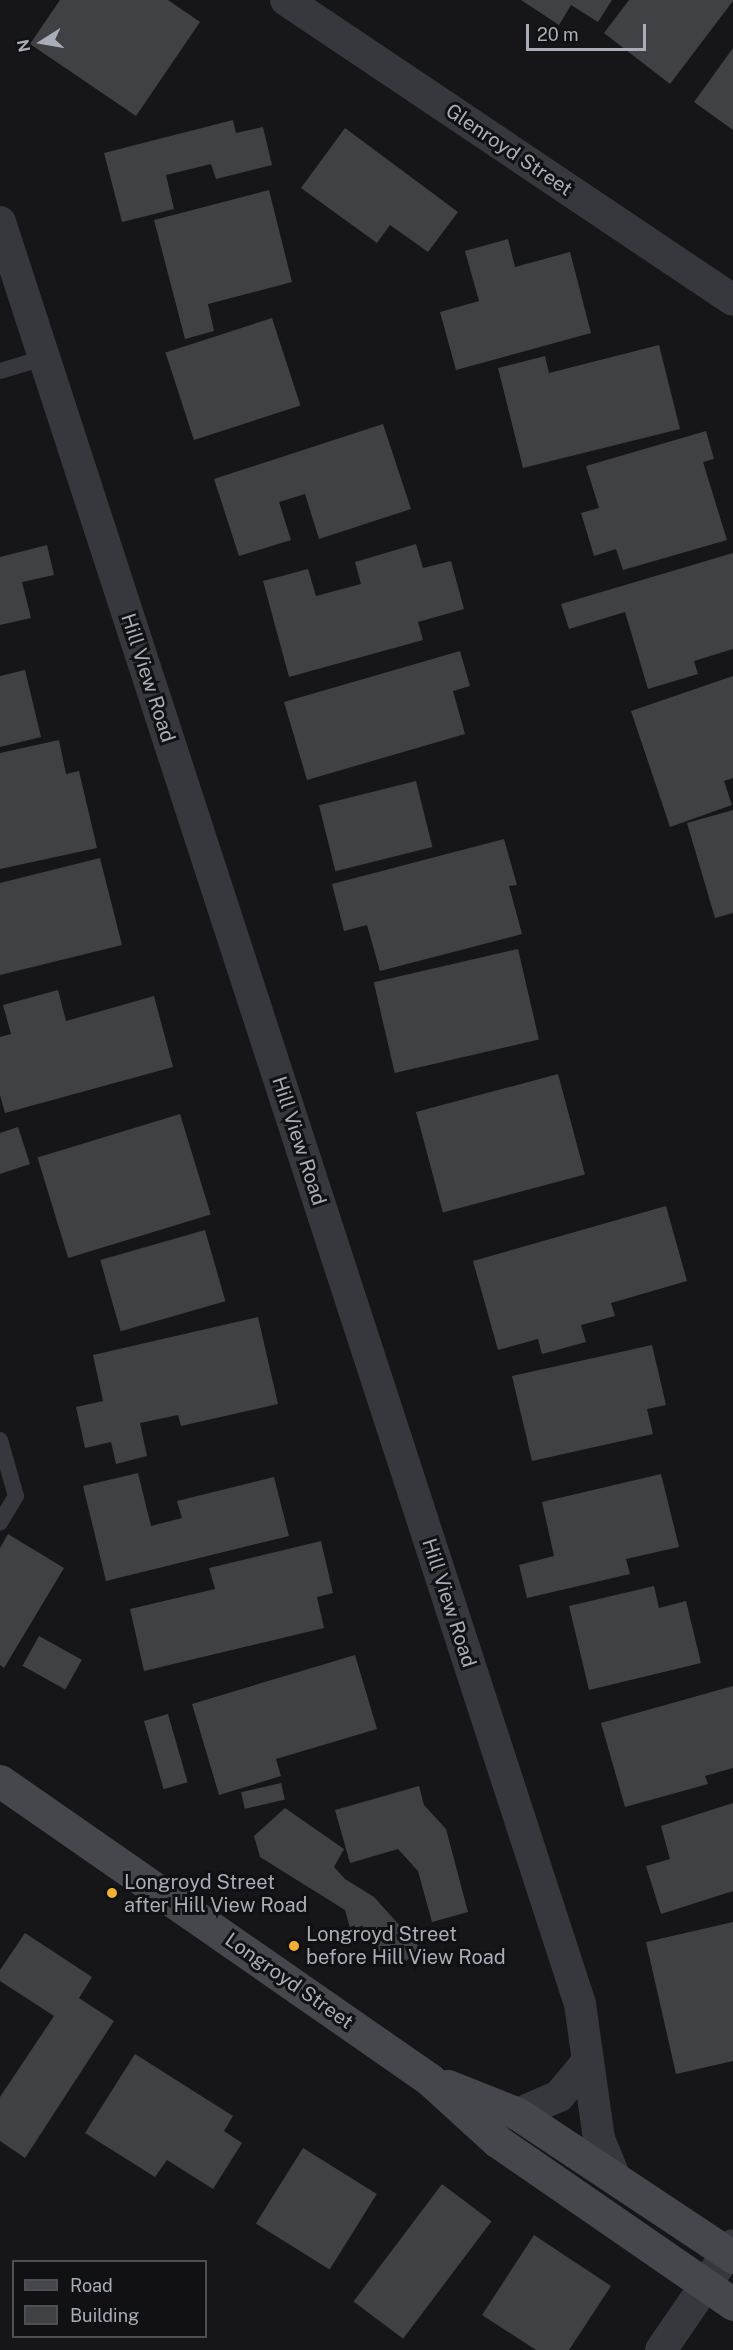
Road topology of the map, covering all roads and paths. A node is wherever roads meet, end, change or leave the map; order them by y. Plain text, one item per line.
1 (286, 0) edge
2 (0, 222) edge
3 (733, 300) edge
4 (44, 358) junction
5 (0, 371) edge
6 (0, 1440) edge
7 (0, 1523) edge
8 (0, 1781) edge
9 (588, 2061) junction
10 (429, 2079) junction
11 (518, 2114) junction
12 (615, 2178) junction
13 (731, 2251) edge
14 (705, 2285) junction
15 (733, 2304) edge
16 (661, 2350) edge

1 - 3 street, Glenroyd Street
2 - 4 street, Hill View Road
4 - 5 lane
4 - 9 street, Hill View Road
6 - 7 lane
8 - 10 main road, Longroyd Street
9 - 11 street
9 - 12 street, Hill View Road
10 - 11 main road, Longroyd Street
10 - 14 main road, Longroyd Street
11 - 12 main road, Longroyd Street
12 - 13 main road, Longroyd Street
13 - 14 street
14 - 15 main road, Longroyd Street
14 - 16 street

